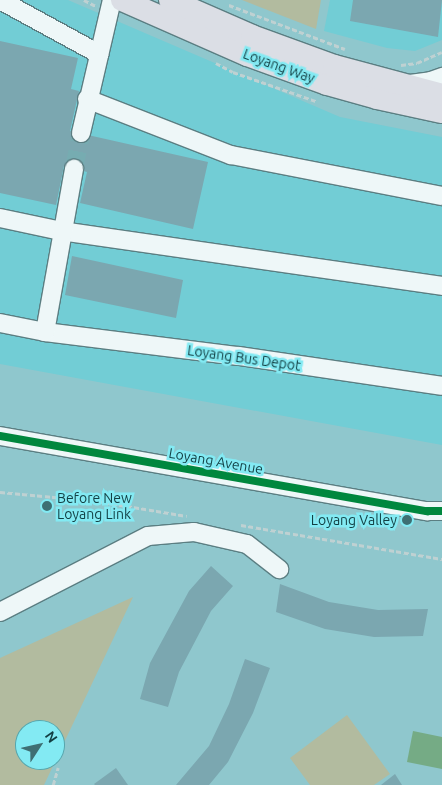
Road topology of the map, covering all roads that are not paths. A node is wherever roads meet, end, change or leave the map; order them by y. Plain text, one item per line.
1 (0, 0) edge
2 (112, 0) edge
3 (122, 0) edge
4 (170, 0) edge
5 (99, 54) junction
6 (401, 75) junction
7 (442, 77) edge
8 (442, 95) edge
9 (88, 99) junction
10 (442, 112) edge
11 (81, 133) tunnel mouth
12 (74, 169) tunnel mouth
13 (442, 196) edge
14 (0, 218) edge
15 (61, 231) junction
16 (442, 286) edge
17 (0, 323) edge
18 (45, 332) junction
19 (442, 386) edge
20 (0, 436) edge
21 (437, 509) edge
22 (279, 569) dead end
23 (0, 612) edge

1 - 5 street
2 - 5 street
3 - 10 main road, Loyang Way
4 - 6 main road, Loyang Way
5 - 9 street
6 - 7 street
6 - 8 main road, Loyang Way
9 - 11 street
9 - 13 street
12 - 15 street
14 - 15 street
15 - 16 street
15 - 18 street
17 - 18 street, Loyang Bus Depot
18 - 19 street, Loyang Bus Depot
20 - 21 street, Loyang Avenue
22 - 23 street

